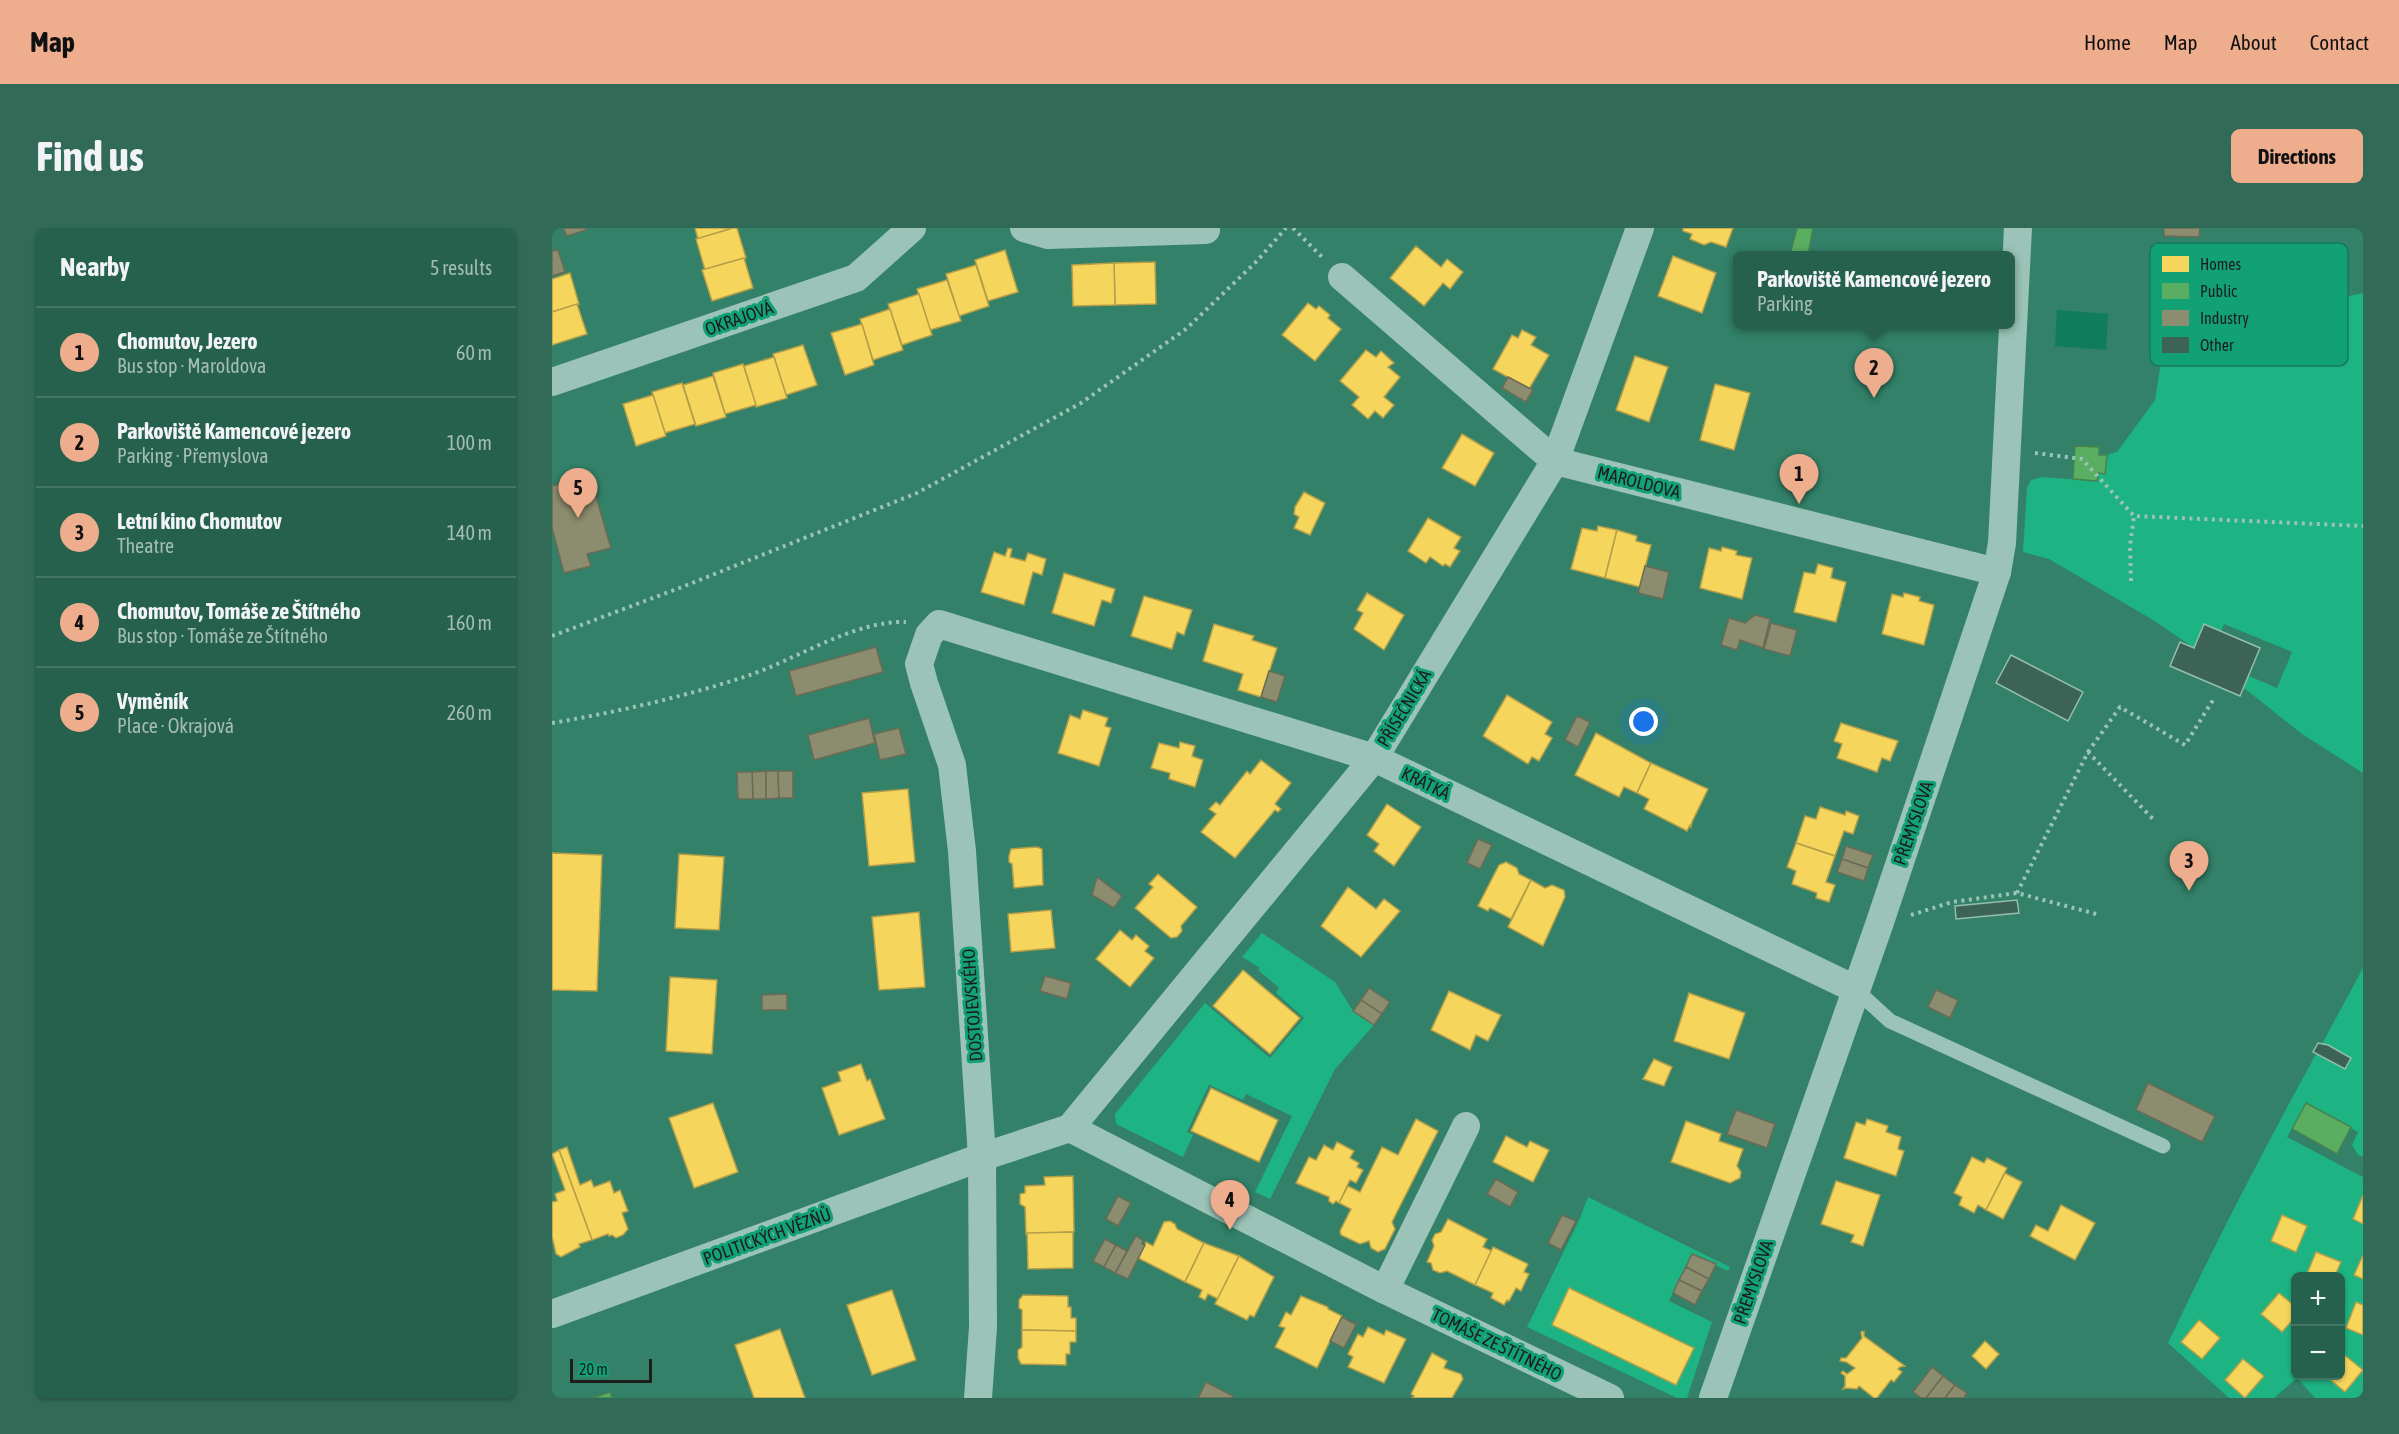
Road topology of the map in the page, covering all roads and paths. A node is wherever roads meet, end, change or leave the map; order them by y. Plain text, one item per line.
1 (912, 228) edge
2 (1024, 228) edge
3 (1286, 228) edge
4 (1293, 228) edge
5 (1640, 228) edge
6 (2018, 228) edge
7 (1206, 230) dead end
8 (1342, 277) joint
9 (2015, 288) edge
10 (2013, 329) edge
11 (552, 382) edge
12 (2007, 449) junction
13 (1555, 461) junction
14 (2134, 516) junction
15 (2363, 526) edge
16 (1997, 572) junction
17 (2131, 581) dead end
18 (939, 624) junction
19 (552, 636) edge
20 (2213, 700) dead end
21 (552, 723) edge
22 (2088, 752) junction
23 (1374, 758) junction
24 (2153, 819) dead end
25 (2017, 893) junction
26 (2100, 915) dead end
27 (1879, 925) junction
28 (1855, 989) junction
29 (1466, 1126) dead end
30 (1070, 1128) junction
31 (2163, 1146) dead end
32 (982, 1157) junction
33 (1385, 1290) junction
34 (552, 1314) edge
35 (978, 1398) edge
36 (1610, 1398) edge
37 (1713, 1398) edge

1 - 11 street, OKRAJOVÁ
2 - 7 street
3 - 19 path
4 - 8 path
5 - 13 street, PŘÍSEČNICKÁ
6 - 9 street, PŘEMYSLOVA
8 - 13 street, MAROLDOVA
10 - 12 street, PŘEMYSLOVA
12 - 14 path
12 - 16 street, PŘEMYSLOVA
13 - 16 street, MAROLDOVA
13 - 23 street, PŘÍSEČNICKÁ
14 - 15 path
14 - 17 path
16 - 27 street, PŘEMYSLOVA
18 - 21 path
18 - 23 street, KRÁTKÁ
18 - 32 street, DOSTOJEVSKÉHO
20 - 22 path
22 - 24 path
22 - 25 path
23 - 28 street, KRÁTKÁ
23 - 30 street, PŘÍSEČNICKÁ
25 - 26 path
25 - 27 path
27 - 28 street, PŘEMYSLOVA
28 - 31 lane
28 - 37 street, PŘEMYSLOVA
29 - 33 street
30 - 32 street
30 - 33 street, TOMÁŠE ZE ŠTÍTNÉHO
32 - 34 street, POLITICKÝCH VĚZŇŮ
32 - 35 street, DOSTOJEVSKÉHO
33 - 36 street, TOMÁŠE ZE ŠTÍTNÉHO

